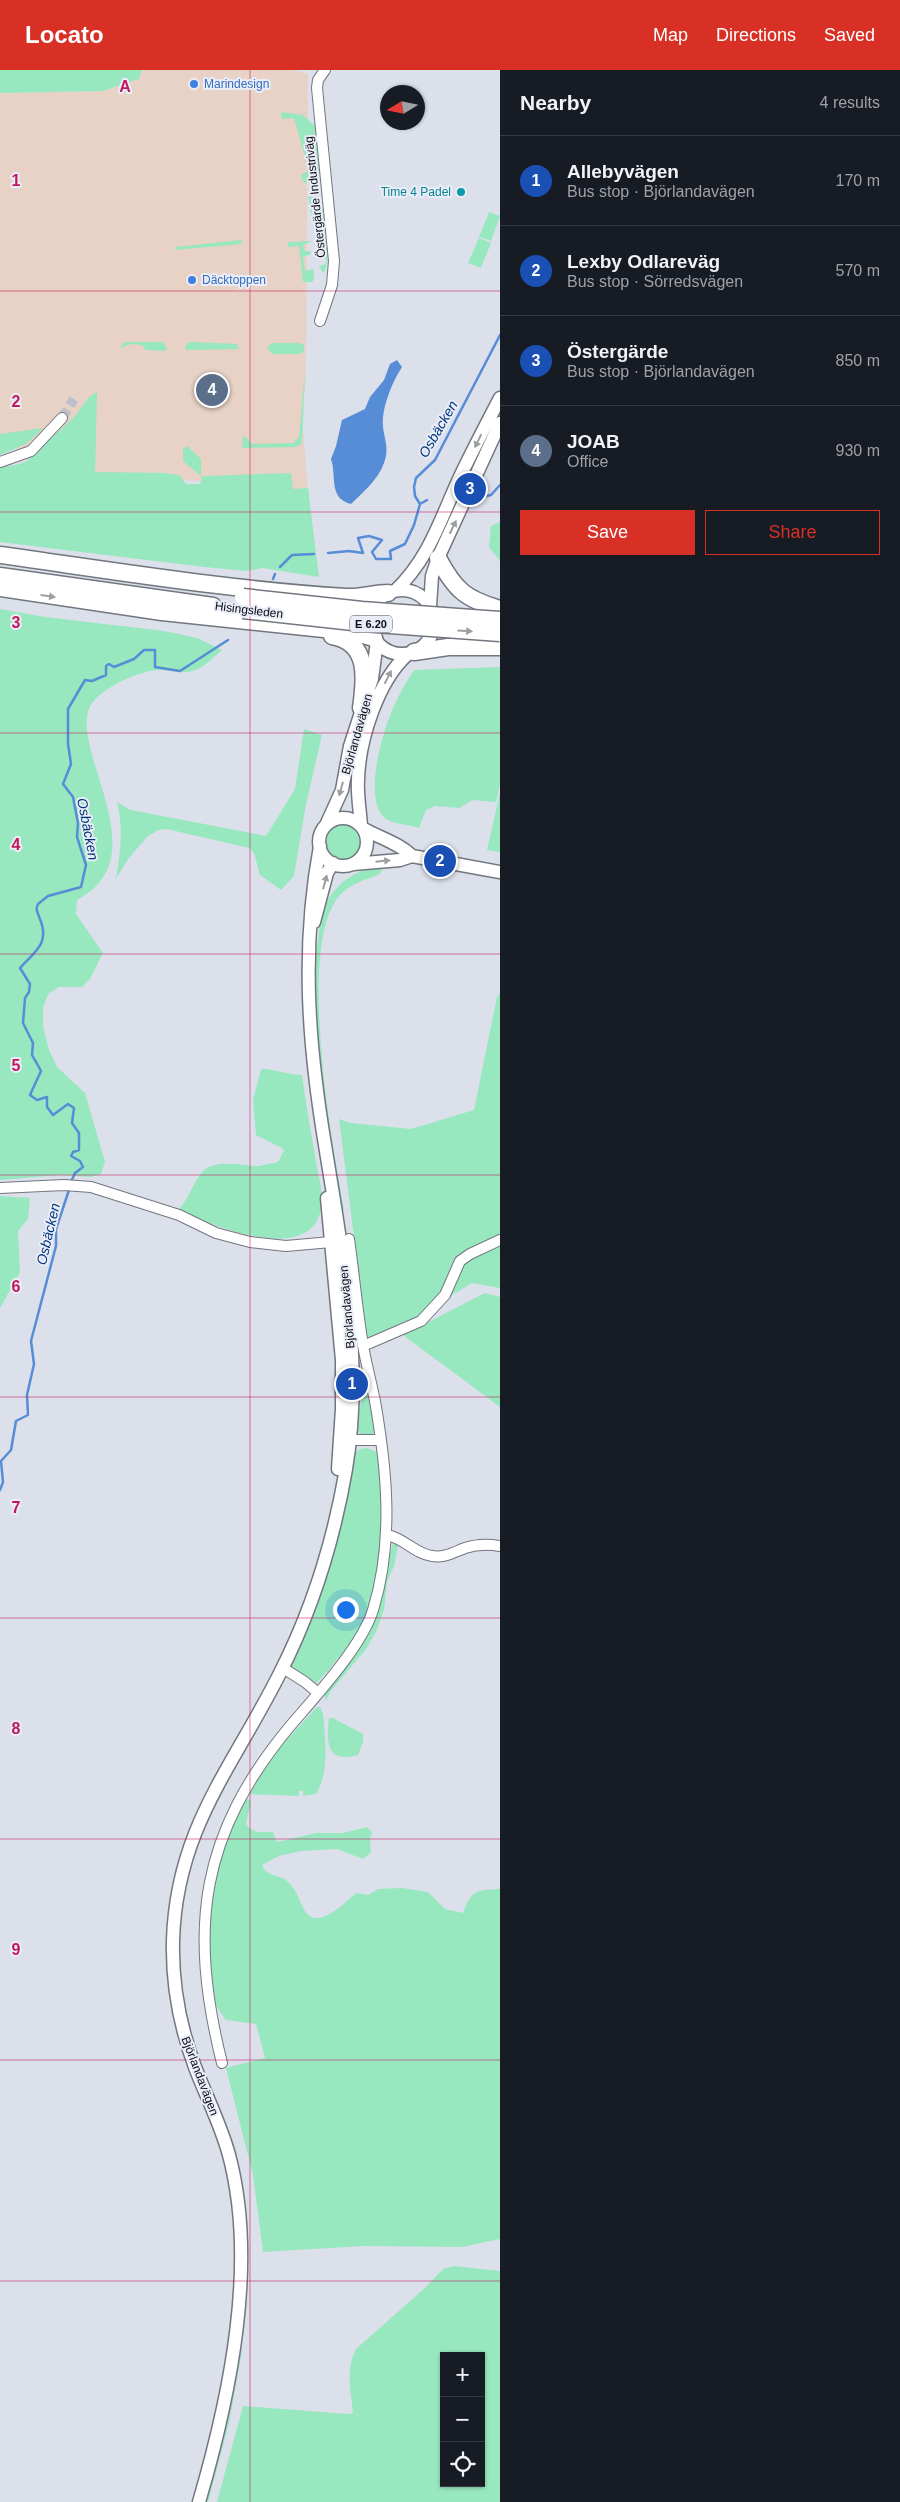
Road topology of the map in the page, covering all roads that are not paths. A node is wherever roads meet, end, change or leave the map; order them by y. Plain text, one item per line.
1 (325, 70) edge
2 (320, 321) dead end
3 (500, 398) edge
4 (62, 418) tunnel mouth
5 (500, 423) edge
6 (0, 462) edge
7 (0, 555) edge
8 (438, 558) junction
9 (0, 565) edge
10 (0, 576) edge
11 (96, 585) junction
12 (0, 588) edge
13 (391, 592) junction
14 (431, 607) junction
15 (500, 610) edge
16 (500, 620) edge
17 (319, 630) junction
18 (500, 632) edge
19 (376, 639) junction
20 (500, 647) edge
21 (411, 653) junction
22 (361, 708) junction
23 (327, 824) junction
24 (362, 828) junction
25 (320, 846) junction
26 (412, 856) junction
27 (333, 863) junction
28 (353, 864) junction
29 (500, 872) edge
30 (310, 934) junction
31 (0, 1188) edge
32 (340, 1240) junction
33 (500, 1240) edge
34 (363, 1346) junction
35 (345, 1440) junction
36 (381, 1440) junction
37 (386, 1535) junction
38 (500, 1546) edge
39 (283, 1668) junction
40 (318, 1693) junction
41 (222, 2063) dead end
42 (199, 2502) edge

1 - 2 street, Östergärde Industriväg
3 -> 13 street
4 - 6 street
8 -> 5 street
7 - 13 highway
8 - 14 street
8 - 15 highway
9 - 11 highway, Hisingsleden / E 6.20
10 - 11 highway, Hisingsleden / E 6.20
11 - 16 highway, Hisingsleden / E 6.20, bridge
11 -> 18 highway, Hisingsleden / E 6.20, bridge
12 -> 17 highway
13 - 14 street
13 - 19 street
14 - 15 highway
14 - 21 street
17 - 19 highway
17 - 22 highway
19 - 21 street
19 - 22 street, Björlandavägen
20 - 21 highway
24 -> 21 street, Björlandavägen
22 -> 23 street, Björlandavägen
23 - 24 street
23 - 25 street
24 - 26 street
24 - 28 street
25 - 27 street
25 - 30 street, Björlandavägen
28 -> 26 street
26 - 29 street
27 - 28 street
30 -> 27 street, Björlandavägen
30 - 32 street, Björlandavägen
31 - 32 street
32 - 34 street, Björlandavägen
32 - 35 street, Björlandavägen
33 - 34 street
34 - 36 street, Björlandavägen
35 - 36 street
35 - 39 street, Björlandavägen
36 - 37 street, Björlandavägen
37 - 38 street
37 - 40 street, Björlandavägen
39 - 40 street
39 - 42 street, Björlandavägen
40 - 41 street, Björlandavägen

